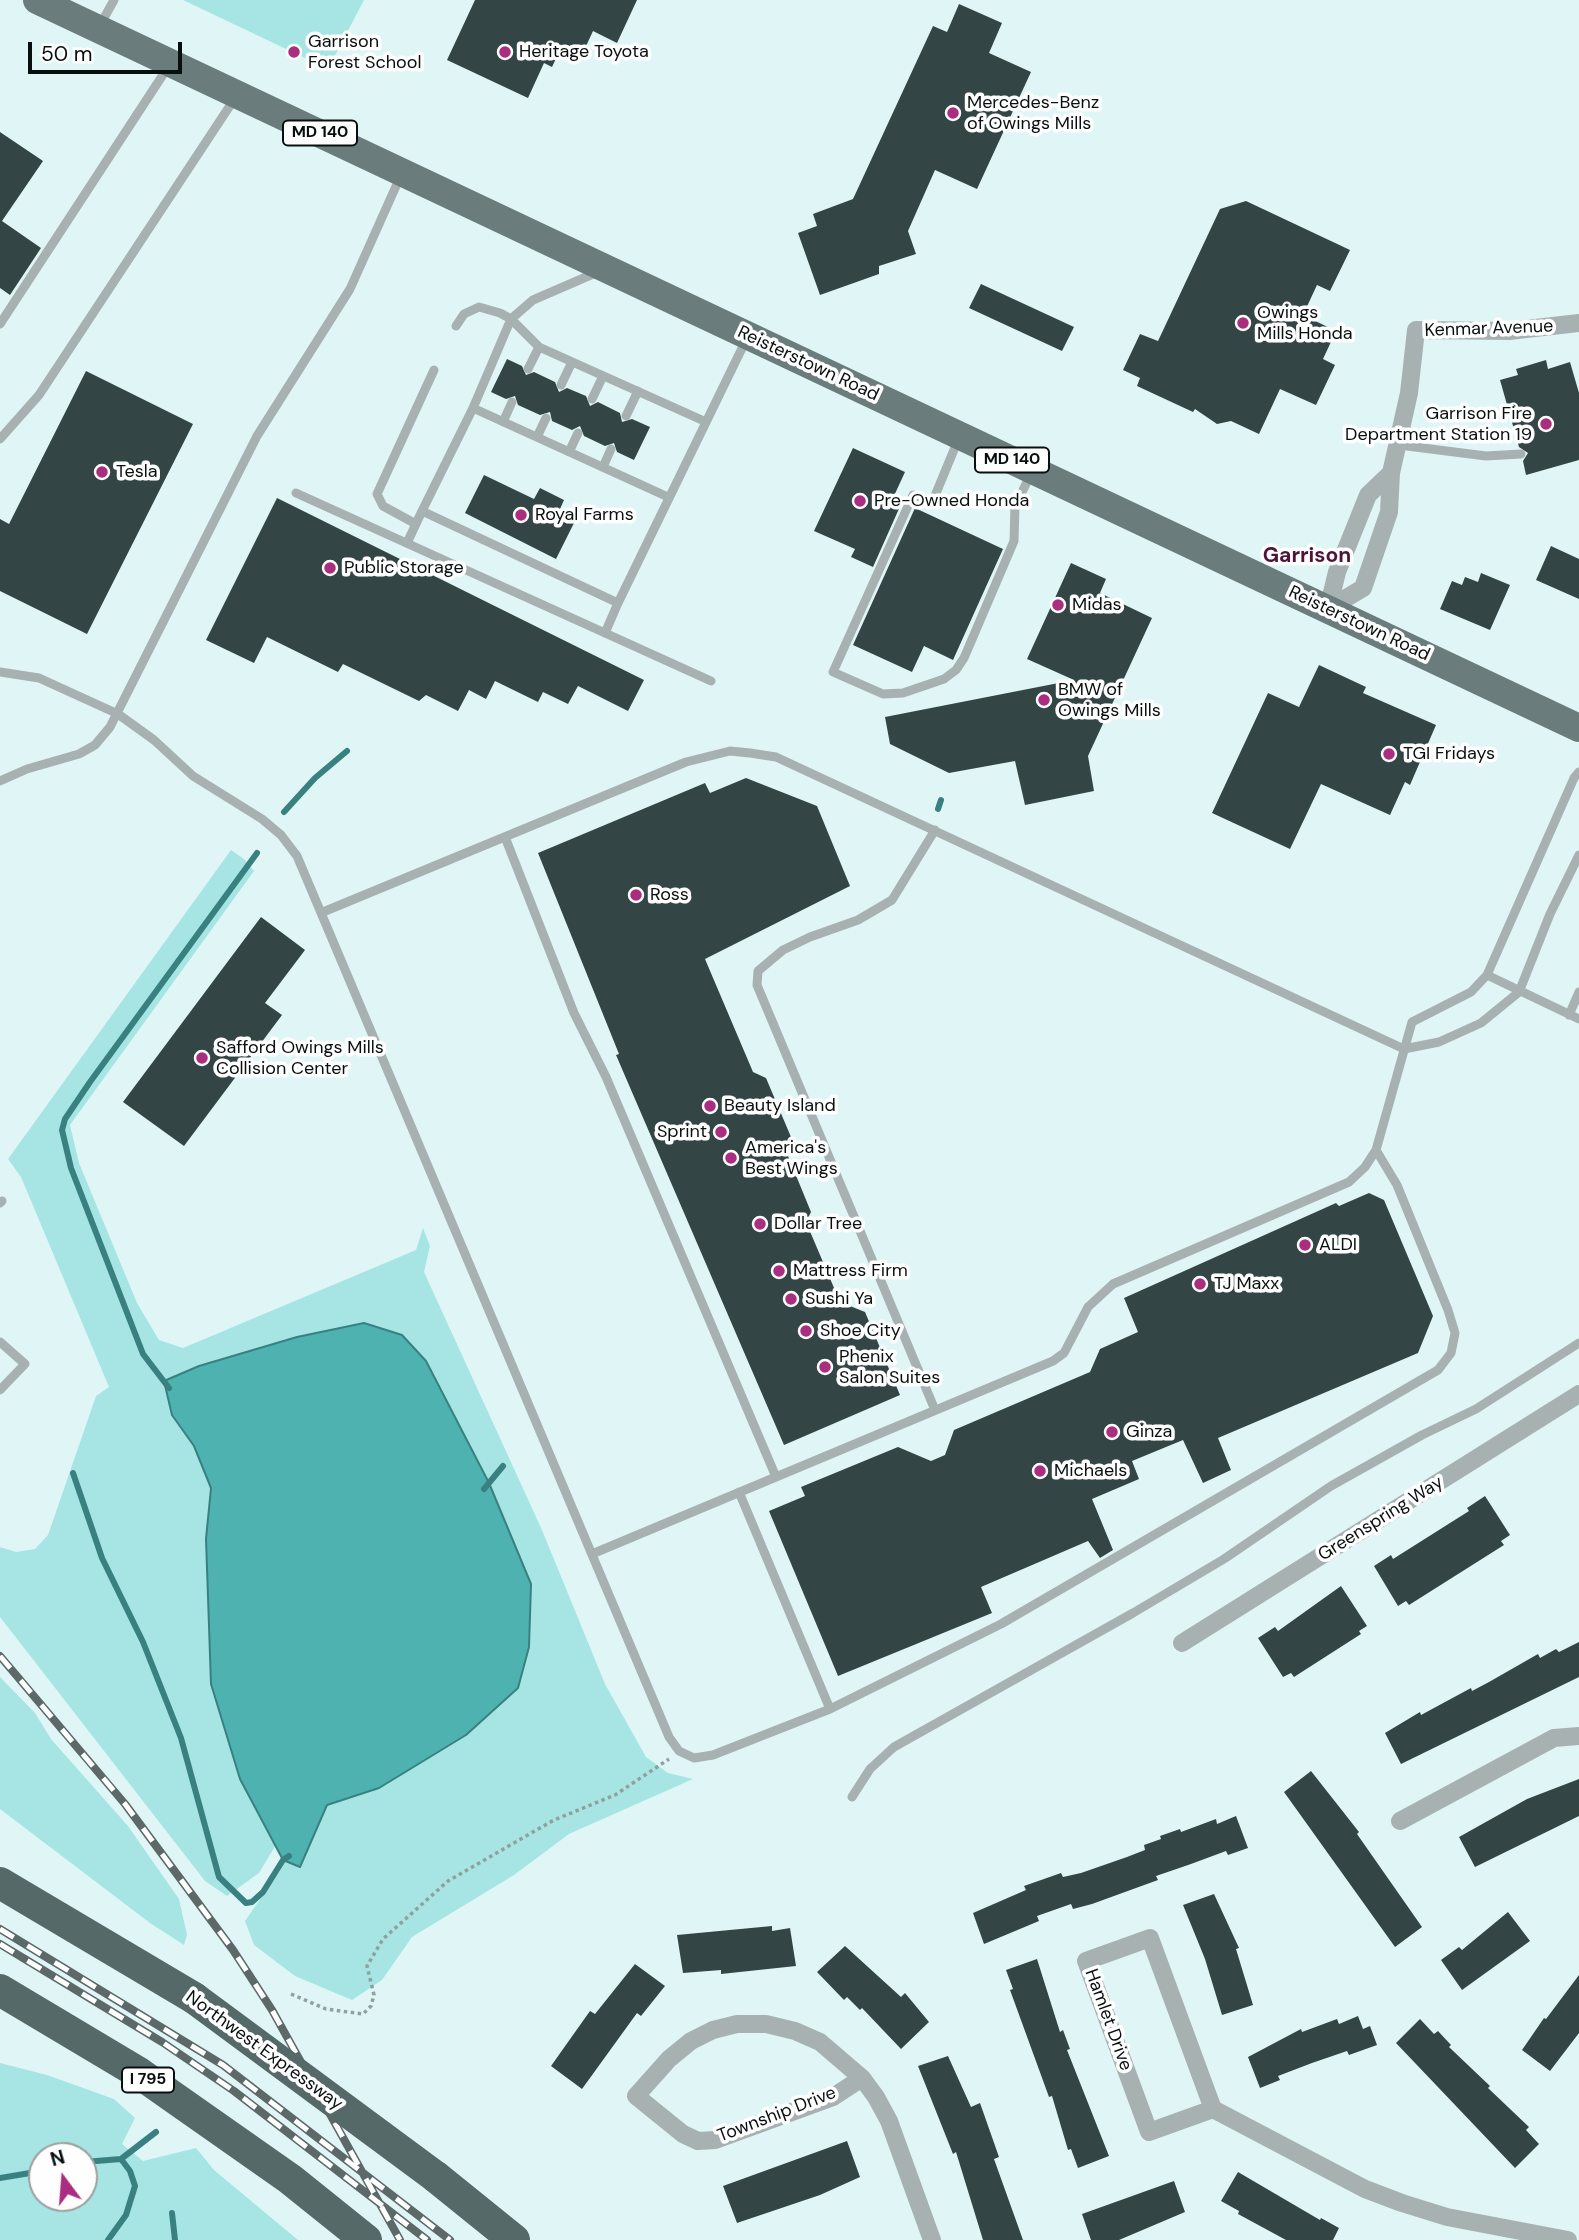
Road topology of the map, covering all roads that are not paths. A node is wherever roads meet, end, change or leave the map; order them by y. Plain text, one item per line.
1 (37, 0) edge
2 (114, 0) edge
3 (98, 28) junction
4 (171, 62) junction
5 (238, 94) junction
6 (402, 172) junction
7 (606, 268) junction
8 (511, 318) junction
9 (1579, 323) edge
10 (0, 324) edge
11 (456, 326) dead end
12 (748, 335) junction
13 (539, 347) junction
14 (572, 362) junction
15 (528, 369) dead end
16 (434, 370) dead end
17 (603, 376) junction
18 (561, 385) dead end
19 (638, 391) junction
20 (592, 400) dead end
21 (512, 402) dead end
22 (473, 408) junction
23 (626, 416) dead end
24 (546, 418) dead end
25 (704, 421) junction
26 (503, 422) junction
27 (578, 433) dead end
28 (960, 435) junction
29 (537, 437) junction
30 (0, 439) edge
31 (1399, 445) junction
32 (611, 449) dead end
33 (569, 452) junction
34 (1521, 454) dead end
35 (603, 467) junction
36 (1033, 470) junction
37 (1391, 474) junction
38 (296, 493) dead end
39 (668, 497) junction
40 (422, 511) junction
41 (416, 524) junction
42 (407, 543) junction
43 (618, 603) junction
44 (1328, 609) junction
45 (605, 633) junction
46 (0, 672) edge
47 (711, 681) dead end
48 (118, 714) junction
49 (1579, 728) edge
50 (1579, 772) edge
51 (0, 780) edge
52 (935, 830) junction
53 (505, 837) junction
54 (1579, 855) edge
55 (323, 912) junction
56 (1487, 975) junction
57 (1519, 992) junction
58 (1579, 992) edge
59 (1569, 1015) junction
60 (1579, 1019) edge
61 (1404, 1049) junction
62 (1376, 1150) junction
63 (0, 1342) edge
64 (1579, 1343) edge
65 (0, 1390) edge
66 (1579, 1394) edge
67 (935, 1410) junction
68 (776, 1477) junction
69 (739, 1493) junction
70 (593, 1554) junction
71 (1182, 1643) dead end
72 (830, 1709) junction
73 (1579, 1736) edge
74 (852, 1797) dead end
75 (1400, 1821) dead end
76 (0, 1883) edge
77 (0, 1990) edge
78 (862, 2078) junction
79 (1213, 2109) junction
80 (1579, 2226) edge
81 (366, 2240) edge
82 (514, 2240) edge
83 (932, 2240) edge
84 (1568, 2240) edge
85 (1575, 2240) edge

1 - 3 main road, Reisterstown Road / MD 140
2 - 3 lane
3 - 4 main road, Reisterstown Road / MD 140
4 - 5 main road, Reisterstown Road / MD 140
4 - 10 lane
5 - 6 main road, Reisterstown Road / MD 140
5 - 30 lane
6 - 7 main road, Reisterstown Road / MD 140
6 - 48 lane
7 - 8 lane
7 - 12 main road, Reisterstown Road / MD 140
8 - 11 lane
8 - 13 lane
8 - 22 lane
9 - 31 street, Kenmar Avenue
12 - 25 lane
12 - 28 main road, Reisterstown Road / MD 140
13 - 14 lane
13 - 15 lane
14 - 17 lane
14 - 18 lane
16 - 41 lane
17 - 19 lane
17 - 20 lane
19 - 23 lane
19 - 25 lane
21 - 26 lane
22 - 26 lane
22 - 40 lane
24 - 29 lane
25 - 39 lane
26 - 29 lane
27 - 33 lane
28 - 36 main road, Reisterstown Road / MD 140
28 - 36 lane
29 - 33 lane
31 - 34 lane
31 - 37 street, Kenmar Avenue
32 - 35 lane
33 - 35 lane
35 - 39 lane
36 - 44 main road, Reisterstown Road / MD 140
37 - 44 street, Kenmar Avenue
37 - 44 street, Kenmar Avenue
38 - 42 lane
39 - 43 lane
40 - 41 lane
40 - 43 lane
41 - 42 lane
42 - 45 lane
43 - 45 lane
44 - 49 main road, Reisterstown Road / MD 140
45 - 47 lane
46 - 48 lane
48 - 51 lane
48 - 55 lane
50 - 56 lane
52 - 53 lane
52 - 61 lane
52 - 67 lane
53 - 55 lane
53 - 68 lane
54 - 57 lane
55 - 70 lane
56 - 57 lane
56 - 61 lane
57 - 59 lane
57 - 61 lane
58 - 59 lane
59 - 60 lane
61 - 62 lane
62 - 67 lane
62 - 72 lane
63 - 65 lane
64 - 74 lane
66 - 71 street, Greenspring Way
67 - 68 lane
68 - 69 lane
69 - 70 lane
69 - 72 lane
70 - 72 lane
73 - 75 street
76 - 82 highway, Northwest Expressway, bridge
77 - 81 highway, I 795
78 - 78 street, Township Drive
78 - 83 street, Township Drive
79 - 79 street, Hamlet Drive
79 - 84 street
80 - 85 street

